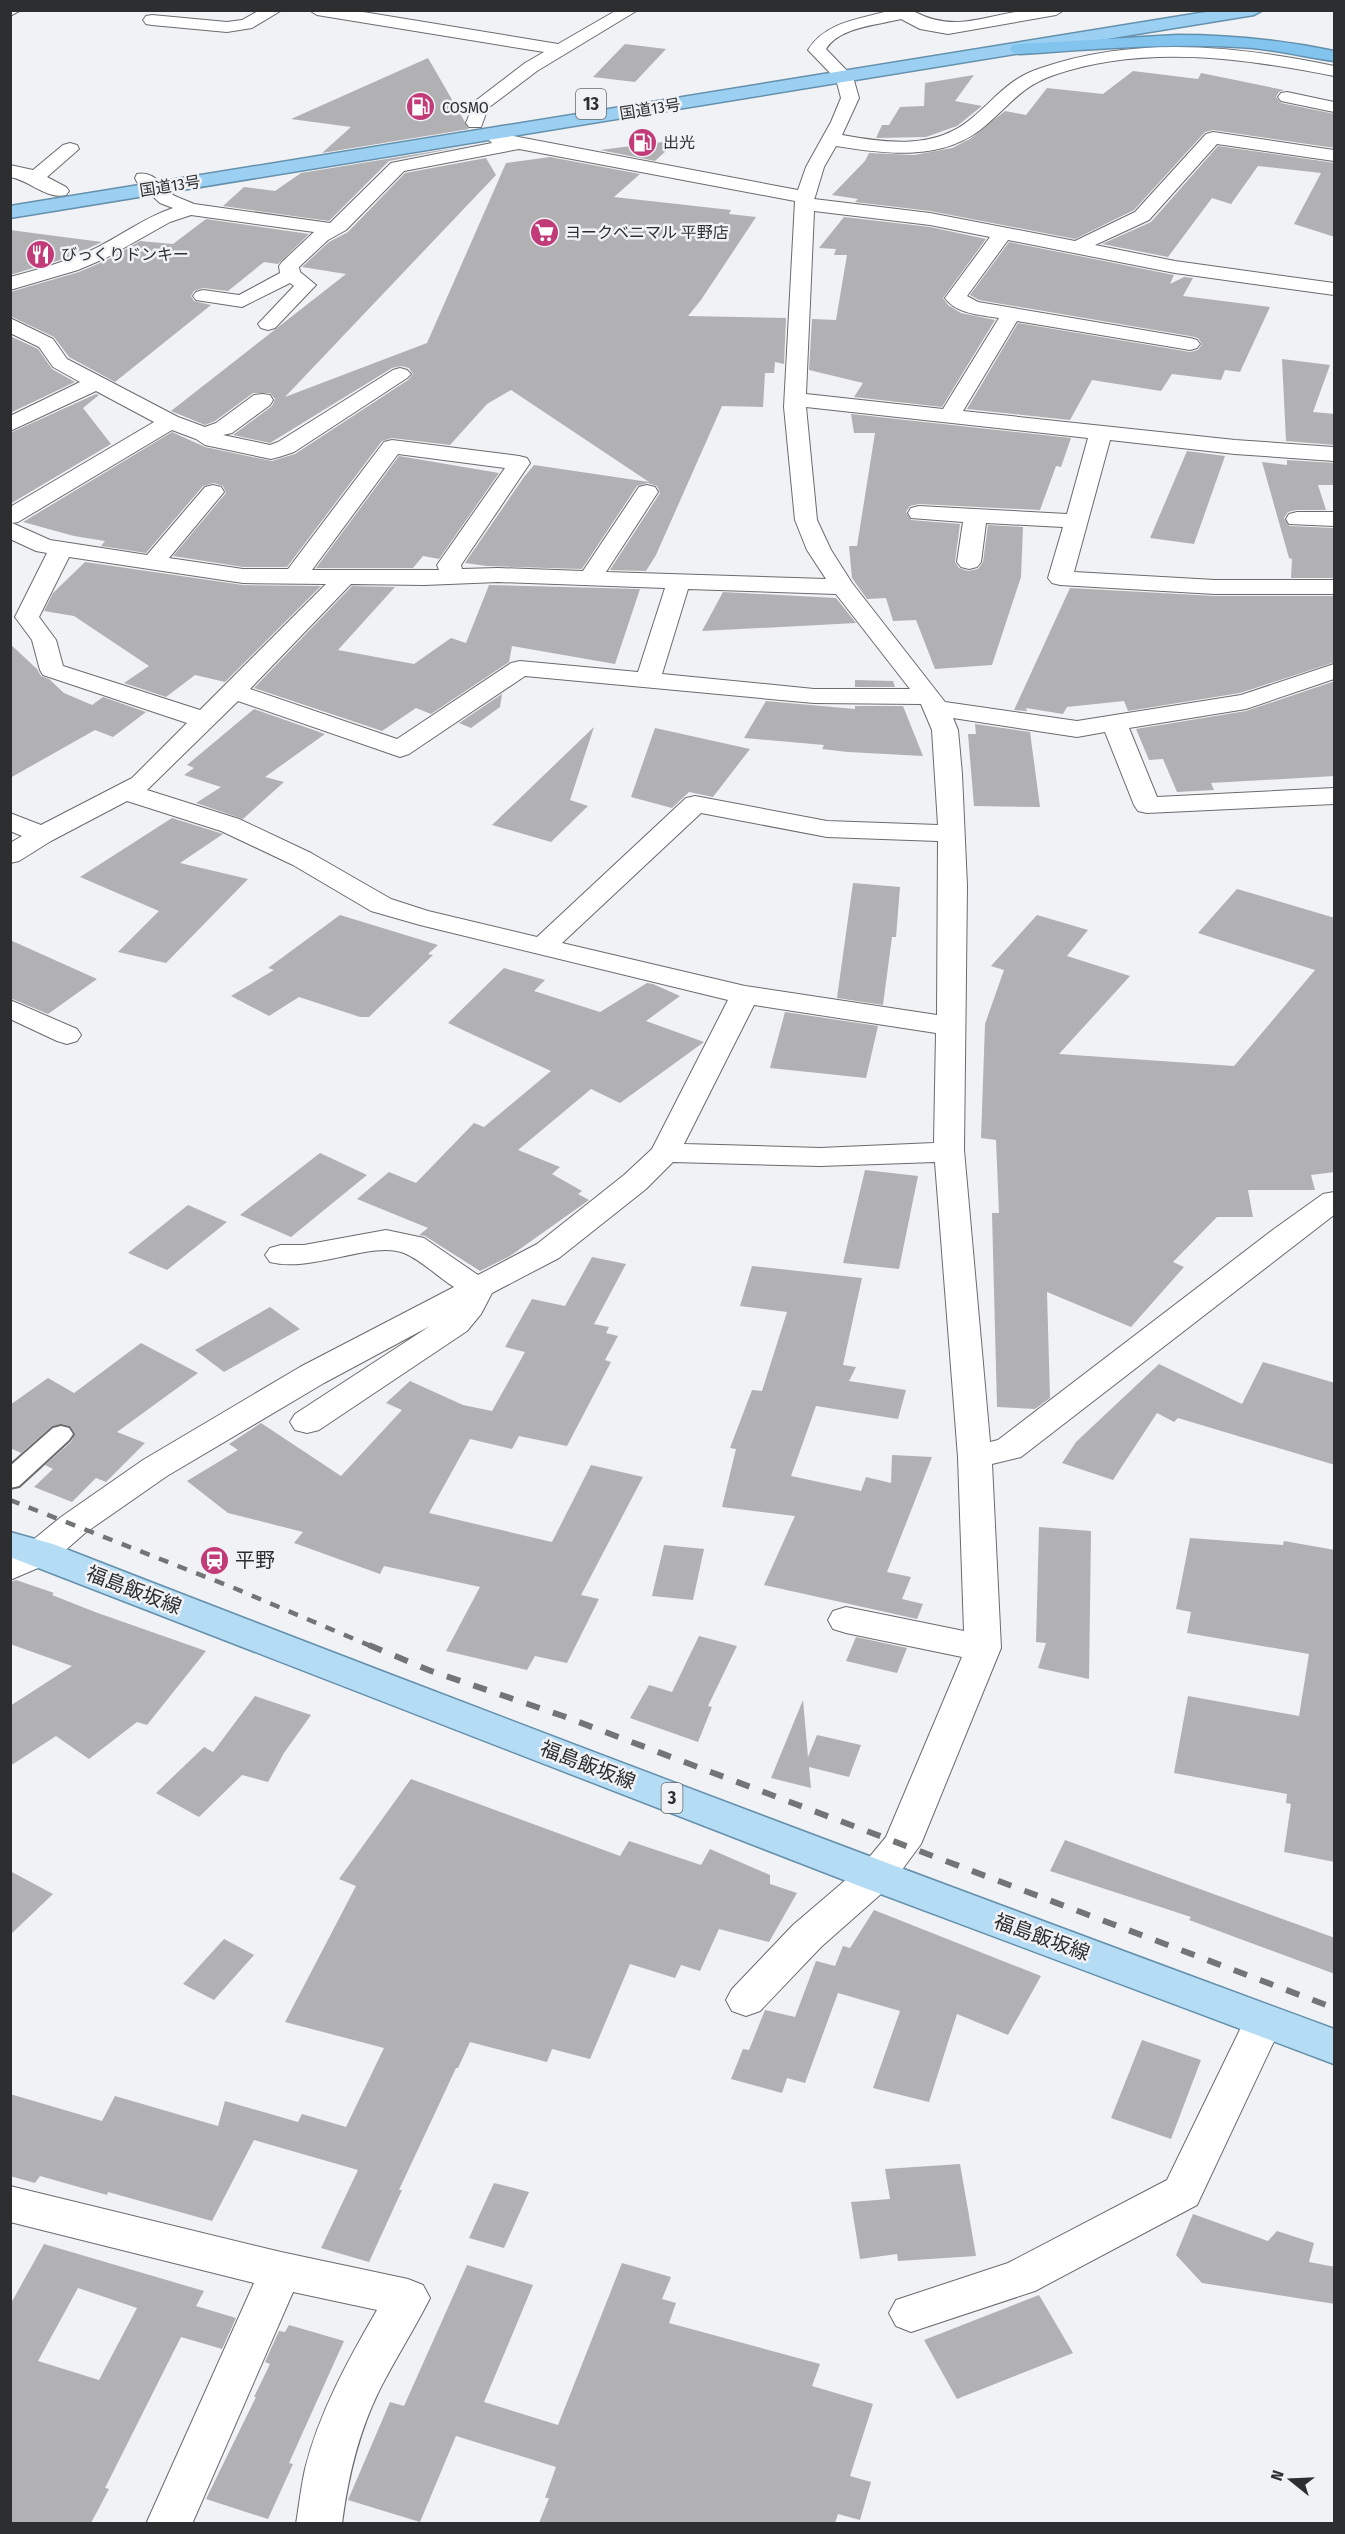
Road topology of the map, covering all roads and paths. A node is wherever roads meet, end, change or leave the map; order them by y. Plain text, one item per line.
1 (274, 10) edge
2 (318, 10) edge
3 (630, 10) edge
4 (1056, 10) edge
5 (1172, 10) edge
6 (1254, 10) edge
7 (905, 12) edge
8 (152, 20) dead end
9 (1019, 49) junction
10 (562, 50) junction
11 (1335, 56) edge
12 (837, 71) junction
13 (1335, 71) edge
14 (1287, 97) dead end
15 (1335, 107) edge
16 (482, 129) junction
17 (830, 139) junction
18 (516, 144) junction
19 (70, 149) dead end
20 (1335, 155) edge
21 (10, 171) edge
22 (34, 179) junction
23 (150, 183) junction
24 (59, 191) junction
25 (10, 199) edge
26 (805, 201) junction
27 (190, 210) junction
28 (10, 212) edge
29 (333, 229) junction
30 (1002, 234) junction
31 (1077, 249) junction
32 (291, 275) junction
33 (10, 284) edge
34 (1335, 289) edge
35 (203, 296) dead end
36 (1011, 314) junction
37 (10, 324) edge
38 (268, 324) dead end
39 (33, 336) junction
40 (1190, 345) dead end
41 (10, 347) edge
42 (400, 374) dead end
43 (97, 381) junction
44 (795, 399) junction
45 (262, 400) dead end
46 (949, 416) junction
47 (170, 422) junction
48 (10, 425) edge
49 (1101, 432) junction
50 (204, 434) junction
51 (1335, 454) edge
52 (213, 492) dead end
53 (647, 492) dead end
54 (919, 513) dead end
55 (975, 516) junction
56 (10, 517) edge
57 (1297, 519) dead end
58 (1335, 519) edge
59 (1076, 521) junction
60 (10, 530) edge
61 (53, 547) junction
62 (10, 556) edge
63 (153, 562) junction
64 (969, 562) dead end
65 (294, 577) junction
66 (345, 577) junction
67 (453, 577) junction
68 (590, 578) junction
69 (679, 582) junction
70 (843, 587) junction
71 (1335, 587) edge
72 (37, 631) junction
73 (10, 636) edge
74 (1335, 671) edge
75 (648, 680) junction
76 (233, 691) junction
77 (933, 703) junction
78 (204, 720) junction
79 (1114, 723) junction
80 (126, 792) junction
81 (1335, 796) edge
82 (10, 820) edge
83 (951, 834) junction
84 (42, 835) junction
85 (10, 855) edge
86 (543, 946) junction
87 (745, 995) junction
88 (10, 1008) edge
89 (950, 1026) junction
90 (67, 1035) dead end
91 (950, 1152) junction
92 (665, 1153) junction
93 (1335, 1201) edge
94 (281, 1255) dead end
95 (478, 1289) junction
96 (307, 1422) dead end
97 (61, 1434) dead end
98 (975, 1458) junction
99 (10, 1480) edge
100 (20, 1555) edge
101 (846, 1620) dead end
102 (983, 1648) junction
103 (876, 1876) junction
104 (746, 2001) dead end
105 (1264, 2020) junction
106 (1335, 2047) edge
107 (15, 2214) edge
108 (281, 2271) junction
109 (911, 2313) dead end
110 (169, 2523) edge
111 (319, 2523) edge

1 - 8 street
2 - 10 street
3 - 10 street
4 - 7 street
5 - 12 highway, 国道13号 / 13
6 - 9 highway, 国道13号 / 13
7 - 12 street
9 - 11 highway
9 - 12 highway, 国道13号 / 13
10 - 16 street
12 - 16 highway, 国道13号 / 13
12 - 17 street
13 - 17 street
14 - 15 street
16 - 18 street
16 - 23 highway, 国道13号 / 13
17 - 26 street
18 - 26 street
18 - 29 street
19 - 22 street
20 - 31 street
21 - 22 street
22 - 24 street
23 - 24 highway, 国道13号 / 13
23 - 27 street
23 - 28 highway, 国道13号 / 13
24 - 25 highway, 国道13号 / 13
26 - 30 street
26 - 44 street
27 - 29 street
27 - 33 street
29 - 32 street
30 - 31 street
30 - 36 street
31 - 34 street
32 - 35 street
32 - 38 street
36 - 40 street
36 - 46 street
37 - 39 street
39 - 41 street
39 - 43 street
42 - 50 street
43 - 47 street
43 - 48 street
44 - 46 street
44 - 70 street
45 - 50 street
46 - 49 street
47 - 50 street
47 - 56 street
49 - 51 street
49 - 59 street
52 - 63 street
53 - 68 street
54 - 55 street
55 - 59 street
55 - 64 street
57 - 58 street
59 - 71 street
60 - 61 street
61 - 62 street
61 - 63 street
61 - 72 street
63 - 65 street
65 - 66 street
65 - 67 street
66 - 67 street
66 - 76 street
67 - 68 street
68 - 69 street
69 - 70 street
69 - 75 street
70 - 77 street
72 - 73 street
72 - 78 street
74 - 79 street
75 - 76 street
75 - 77 street
76 - 78 street
77 - 79 street
77 - 83 street
78 - 80 street
79 - 81 street
80 - 84 street
80 - 86 street
82 - 84 street
83 - 86 street
83 - 89 street
84 - 85 street
86 - 87 street
87 - 89 street
87 - 92 street
88 - 90 street
89 - 91 street
91 - 92 street
91 - 98 street
92 - 95 street
93 - 98 street
94 - 95 street
95 - 96 street
95 - 100 street
97 - 99 street
98 - 102 street
100 - 103 main road, 福島飯坂線 / 3
101 - 102 street
102 - 103 street
103 - 104 street
103 - 105 main road, 福島飯坂線 / 3
105 - 106 main road, 福島飯坂線 / 3
105 - 109 street
107 - 108 street
108 - 110 street
108 - 111 street

